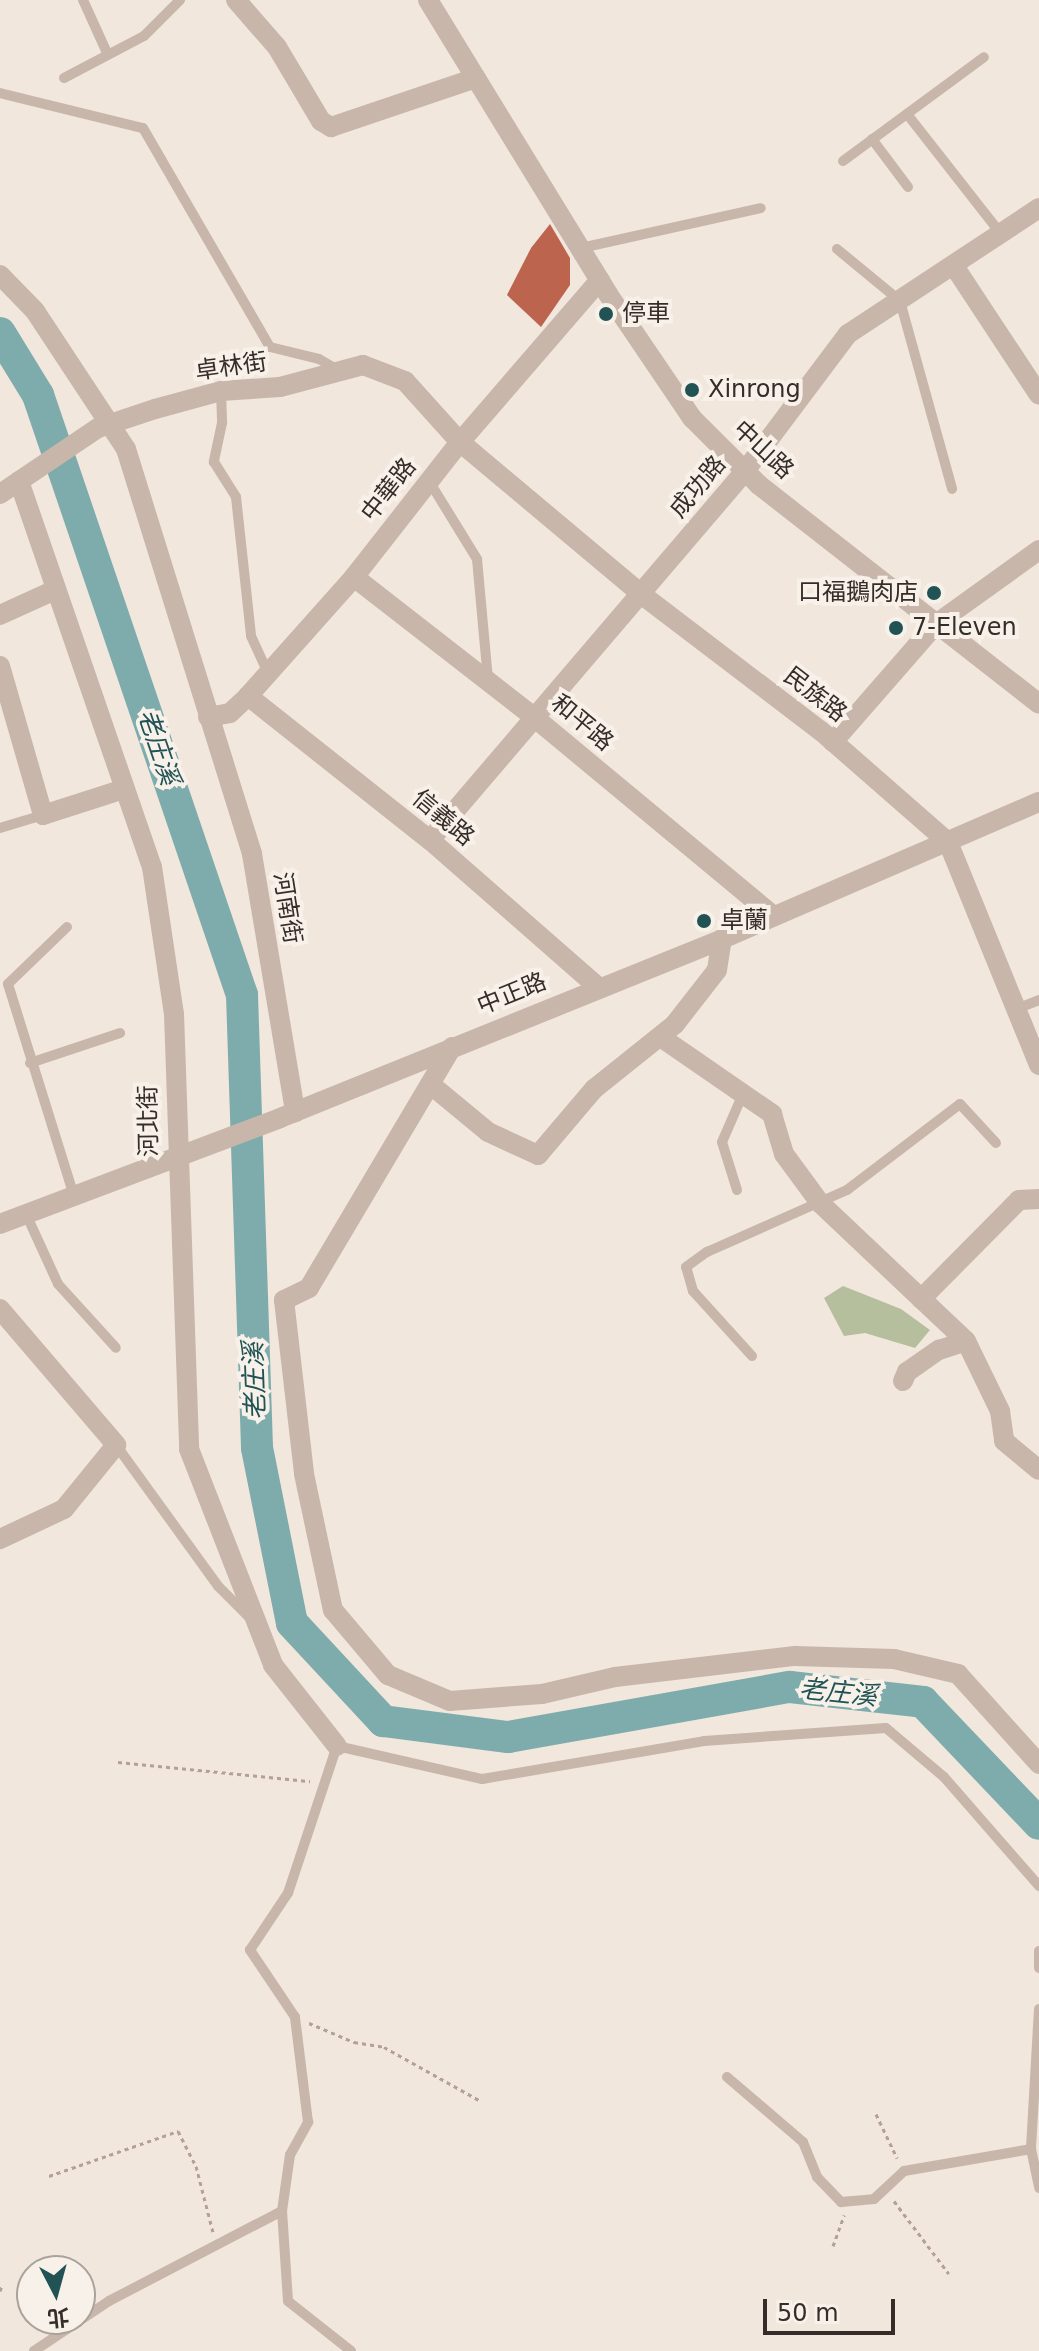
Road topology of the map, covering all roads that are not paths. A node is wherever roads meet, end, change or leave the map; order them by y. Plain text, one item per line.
1 (83, 0) edge
2 (180, 0) edge
3 (236, 0) edge
4 (429, 1) edge
5 (108, 55) junction
6 (984, 57) dead end
7 (64, 78) dead end
8 (476, 78) junction
9 (0, 93) edge
10 (907, 114) junction
11 (872, 139) junction
12 (843, 161) dead end
13 (908, 187) dead end
14 (761, 208) dead end
15 (1039, 208) edge
16 (1001, 234) junction
17 (581, 248) junction
18 (837, 249) dead end
19 (954, 266) junction
20 (0, 275) edge
21 (600, 280) junction
22 (900, 301) junction
23 (340, 371) junction
24 (221, 391) junction
25 (1039, 395) edge
26 (110, 424) junction
27 (460, 442) junction
28 (745, 471) junction
29 (19, 481) junction
30 (429, 481) junction
31 (952, 489) dead end
32 (0, 494) edge
33 (1039, 550) edge
34 (354, 577) junction
35 (55, 590) junction
36 (641, 594) junction
37 (0, 615) edge
38 (936, 624) junction
39 (0, 666) edge
40 (268, 673) junction
41 (488, 681) junction
42 (248, 696) junction
43 (1039, 704) edge
44 (208, 717) junction
45 (535, 718) junction
46 (833, 742) junction
47 (124, 789) junction
48 (1039, 802) edge
49 (43, 815) junction
50 (0, 828) edge
51 (430, 840) junction
52 (948, 842) junction
53 (772, 915) junction
54 (67, 927) dead end
55 (722, 939) junction
56 (598, 987) junction
57 (1039, 1000) edge
58 (1016, 1009) junction
59 (120, 1033) dead end
60 (662, 1038) junction
61 (452, 1047) junction
62 (30, 1063) junction
63 (1039, 1065) edge
64 (430, 1084) junction
65 (743, 1094) junction
66 (287, 1115) junction
67 (996, 1143) dead end
68 (175, 1157) junction
69 (737, 1190) dead end
70 (74, 1196) junction
71 (1039, 1199) edge
72 (820, 1203) junction
73 (26, 1214) junction
74 (0, 1224) edge
75 (921, 1299) junction
76 (2, 1316) edge
77 (966, 1341) junction
78 (116, 1348) dead end
79 (752, 1356) dead end
80 (903, 1381) dead end
81 (116, 1445) junction
82 (1039, 1470) edge
83 (0, 1539) edge
84 (254, 1623) junction
85 (337, 1746) junction
86 (1039, 1764) edge
87 (1039, 1886) edge
88 (1039, 1951) edge
89 (1039, 1968) edge
90 (1039, 2009) edge
91 (727, 2077) dead end
92 (1031, 2149) junction
93 (1039, 2188) edge
94 (282, 2211) junction
95 (34, 2351) edge
96 (351, 2351) edge

1 - 5 lane
2 - 5 lane
3 - 8 street
4 - 8 street, 中山路
5 - 7 lane
6 - 10 lane
8 - 17 street, 中山路
9 - 23 lane
10 - 11 lane
10 - 16 lane
11 - 12 lane
11 - 13 lane
14 - 17 lane
15 - 16 street, 成功路
16 - 19 street, 成功路
17 - 21 street, 中山路
18 - 22 lane
19 - 22 street, 成功路
19 - 25 street
20 - 26 street, 河南街
21 - 27 street, 中華路
21 - 28 street, 中山路
22 - 28 street, 成功路
22 - 31 lane
23 - 24 street, 卓林街
23 - 27 street, 卓林街
24 - 26 street, 卓林街
24 - 40 lane
26 - 29 street, 卓林街
26 - 44 street, 河南街
27 - 30 street, 中華路
27 - 36 street, 民族路
28 - 36 street, 成功路
28 - 38 street, 中山路
29 - 32 street, 卓林街
29 - 35 street, 河北街
30 - 34 street, 中華路
30 - 41 lane
33 - 38 street
34 - 40 street, 中華路
34 - 41 street, 和平路
35 - 37 street
35 - 47 street, 河北街
36 - 45 street, 成功路
36 - 46 street, 民族路
38 - 43 street, 中山路
38 - 46 street
39 - 49 street
40 - 42 street, 中華路
41 - 45 street, 和平路
42 - 44 street, 中華路
42 - 51 street, 信義路
44 - 66 street, 河南街
45 - 51 street, 成功路
45 - 53 street, 和平路
46 - 52 street, 民族路
47 - 49 street
47 - 68 street, 河北街
48 - 52 street, 中正路
49 - 50 lane
51 - 56 street, 信義路
52 - 53 street, 中正路
52 - 58 street, 民族路
53 - 55 street, 中正路
54 - 62 lane
55 - 56 street, 中正路
55 - 60 street
56 - 61 street, 中正路
57 - 58 lane
58 - 63 street, 民族路
59 - 62 lane
60 - 64 street
60 - 65 street
61 - 64 street
61 - 66 street, 中正路
62 - 70 lane
64 - 86 street
65 - 69 lane
65 - 72 street
66 - 68 street, 中正路
67 - 72 lane
68 - 70 street, 中正路
68 - 84 street, 河北街
70 - 73 street, 中正路
71 - 75 street
72 - 75 street
72 - 79 lane
73 - 74 street, 中正路
73 - 78 lane
75 - 77 street
76 - 81 street
77 - 80 street
77 - 82 street
81 - 83 street
81 - 84 lane
84 - 85 street, 河北街
85 - 87 lane
85 - 94 lane
88 - 89 lane
90 - 92 lane
91 - 92 lane
92 - 93 lane
94 - 95 lane
94 - 96 lane

